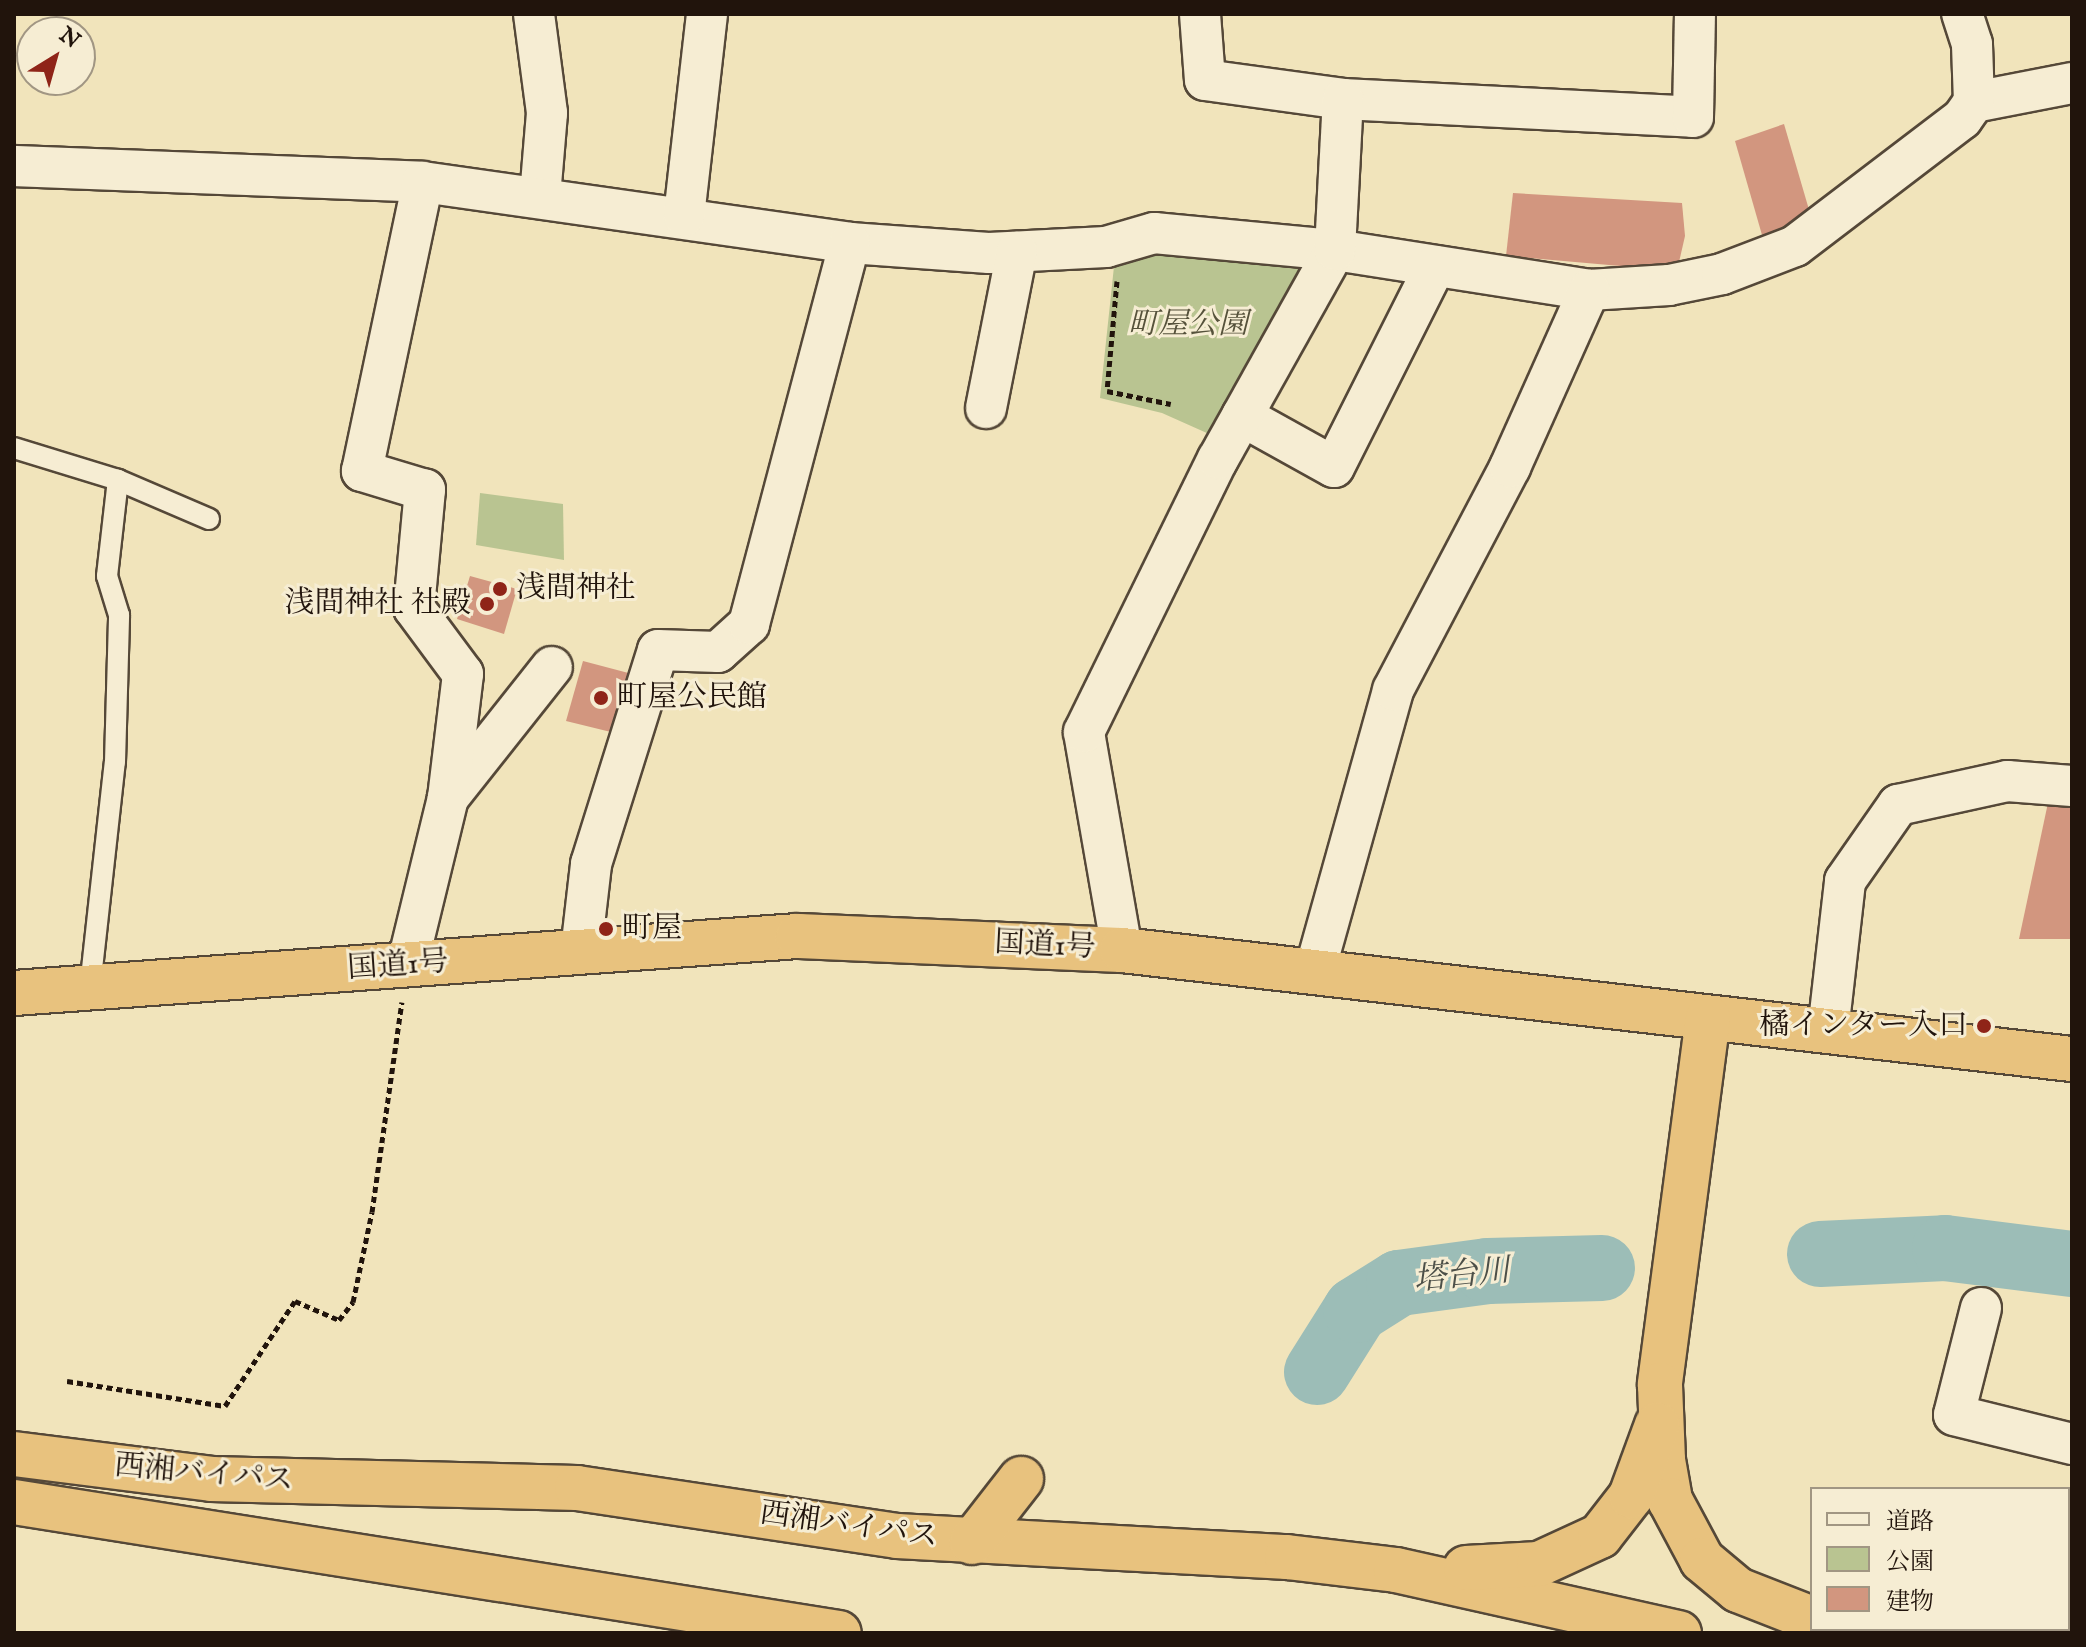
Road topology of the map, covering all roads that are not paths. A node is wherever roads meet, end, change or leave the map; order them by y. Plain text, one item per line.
1 (534, 14) edge
2 (707, 14) edge
3 (1200, 14) edge
4 (1695, 14) edge
5 (1962, 14) edge
6 (2072, 83) edge
7 (1343, 99) junction
8 (1974, 102) junction
9 (14, 166) edge
10 (423, 182) junction
11 (540, 196) junction
12 (684, 216) junction
13 (850, 243) junction
14 (1335, 250) junction
15 (1017, 252) junction
16 (1435, 266) junction
17 (1589, 290) junction
18 (986, 408) dead end
19 (1242, 416) junction
20 (14, 448) edge
21 (118, 480) junction
22 (209, 519) dead end
23 (552, 667) dead end
24 (2072, 786) edge
25 (448, 798) junction
26 (1122, 950) junction
27 (581, 951) junction
28 (407, 966) junction
29 (1315, 970) junction
30 (90, 987) junction
31 (14, 993) edge
32 (1708, 1018) junction
33 (1828, 1031) junction
34 (2072, 1059) edge
35 (1981, 1308) dead end
36 (1659, 1404) junction
37 (2072, 1444) edge
38 (34, 1457) edge
39 (1021, 1479) dead end
40 (30, 1504) edge
41 (1186, 1512) dead end
42 (972, 1542) junction
43 (1207, 1550) junction
44 (1396, 1570) junction
45 (1810, 1618) edge
46 (839, 1633) edge
47 (1679, 1633) edge

1 - 11 street
2 - 12 street
3 - 7 street
4 - 7 street
5 - 8 street
6 - 8 street
7 - 14 street
8 - 17 street
9 - 10 street
10 - 11 street
10 - 25 street
11 - 12 street
12 - 13 street
13 - 15 street
13 - 27 street
14 - 15 street
14 - 16 street
14 - 19 street
15 - 18 street
16 - 17 street
16 - 19 street
17 - 29 street
19 - 26 street
20 - 21 lane
21 - 22 lane
21 - 30 lane
23 - 25 street
24 - 33 street
25 - 28 street
26 - 27 highway, 国道1号
26 - 29 highway, 国道1号
27 - 28 highway, 国道1号
28 - 30 highway, 国道1号
29 - 32 highway, 国道1号
30 - 31 highway, 国道1号
32 - 33 highway, 国道1号
32 - 36 highway
33 - 34 highway, 国道1号
35 - 37 street
36 - 44 highway
36 - 45 highway
38 - 42 highway, 西湘バイパス
39 - 42 highway
40 - 46 highway, 西湘バイパス
41 - 43 highway
42 - 43 highway, 西湘バイパス
43 - 44 highway, 西湘バイパス
44 - 47 highway, 西湘バイパス

